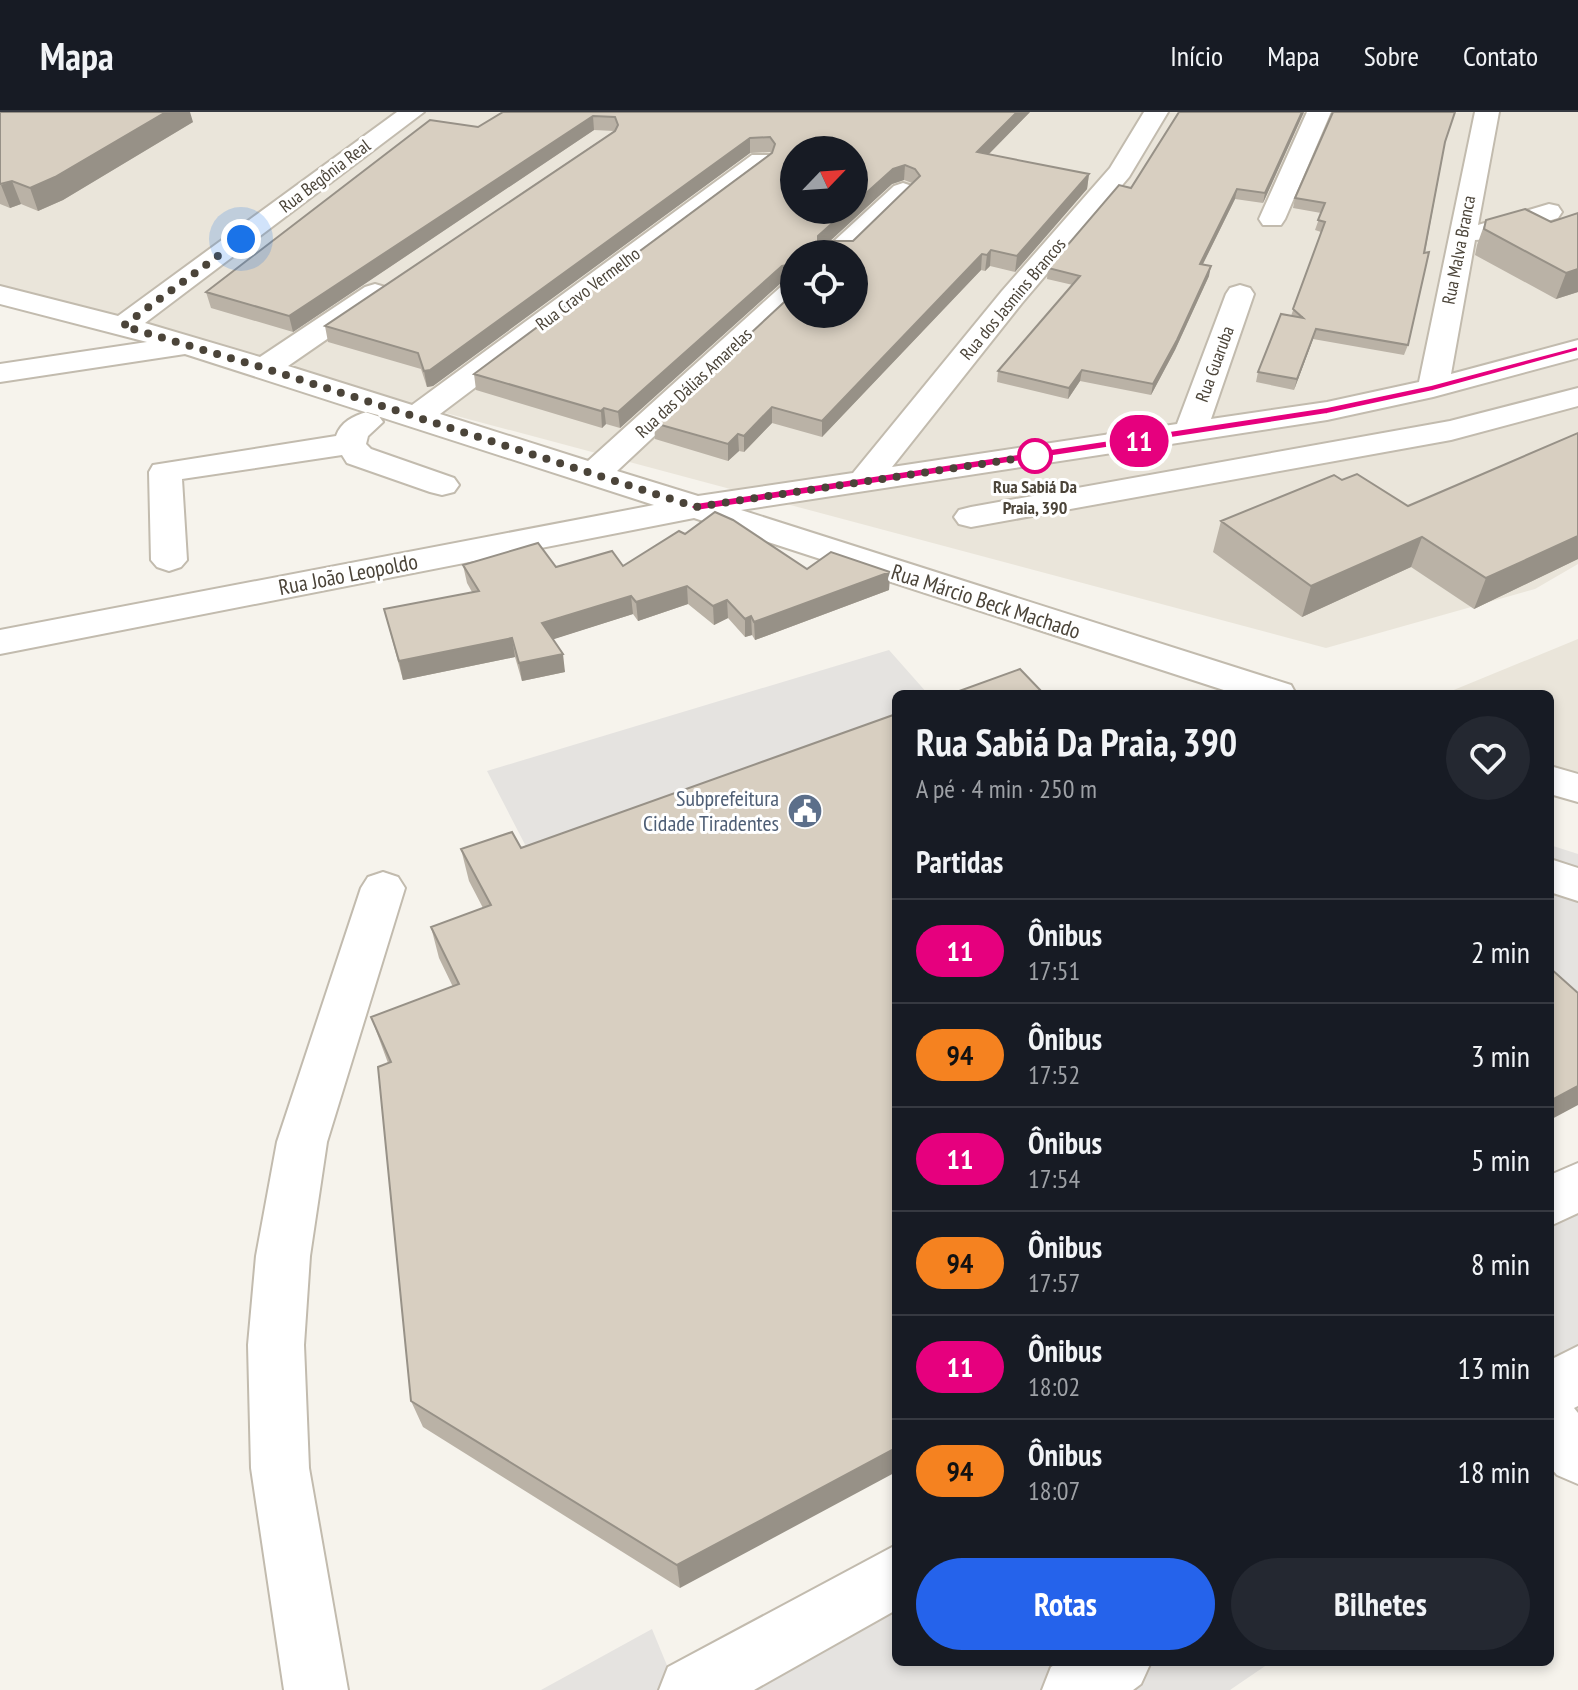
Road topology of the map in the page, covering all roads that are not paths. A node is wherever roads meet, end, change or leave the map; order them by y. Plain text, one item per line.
1 (412, 112) edge
2 (1156, 112) edge
3 (1319, 112) edge
4 (1487, 112) edge
5 (761, 160) edge
6 (903, 191) edge
7 (1549, 212) dead end
8 (1272, 219) dead end
9 (1461, 233) junction
10 (849, 240) edge
11 (395, 280) edge
12 (1240, 294) dead end
13 (0, 295) edge
14 (780, 303) edge
15 (123, 326) junction
16 (186, 345) junction
17 (1578, 349) edge
18 (264, 368) junction
19 (0, 373) edge
20 (1494, 373) junction
21 (1433, 388) junction
22 (1563, 402) edge
23 (400, 414) junction
24 (1190, 433) junction
25 (350, 444) junction
26 (593, 475) junction
27 (863, 482) junction
28 (442, 485) dead end
29 (696, 507) junction
30 (971, 517) dead end
31 (169, 560) dead end
32 (0, 642) edge
33 (1265, 690) edge
34 (1554, 781) edge
35 (1578, 788) edge
36 (1554, 876) edge
37 (1578, 885) edge
38 (383, 888) dead end
39 (1578, 1185) edge
40 (1554, 1200) edge
41 (1578, 1373) edge
42 (1554, 1389) edge
43 (1554, 1428) edge
44 (1578, 1455) edge
45 (892, 1578) edge
46 (1113, 1666) edge
47 (316, 1690) edge
48 (691, 1690) edge
49 (1074, 1690) edge

1 - 15 street, Rua Begônia Real
2 - 27 street, Rua dos Jasmins Brancos
3 - 8 street
4 - 9 street, Rua Malva Branca
5 - 23 street, Rua Cravo Vermelho
6 - 10 street
7 - 9 street
9 - 21 street, Rua Malva Branca
11 - 18 street
12 - 24 street, Rua Guaruba
13 - 15 street, Rua Márcio Beck Machado
14 - 26 street, Rua das Dálias Amarelas
15 - 16 street, Rua Márcio Beck Machado
16 - 18 street, Rua Márcio Beck Machado
16 - 19 street
17 - 20 street, Rua João Leopoldo
18 - 23 street, Rua Márcio Beck Machado
20 - 21 street, Rua João Leopoldo
20 - 22 street
21 - 24 street, Rua João Leopoldo
22 - 30 street
23 - 25 street, Rua Cravo Vermelho
23 - 26 street, Rua Márcio Beck Machado
24 - 27 street, Rua João Leopoldo
25 - 28 street
25 - 31 street
26 - 29 street, Rua Márcio Beck Machado
27 - 29 street, Rua João Leopoldo
29 - 32 street, Rua João Leopoldo
29 - 33 street, Rua Márcio Beck Machado
34 - 35 street
36 - 37 street
38 - 47 street
39 - 40 street
41 - 42 street
43 - 44 street
45 - 48 street
46 - 49 street

